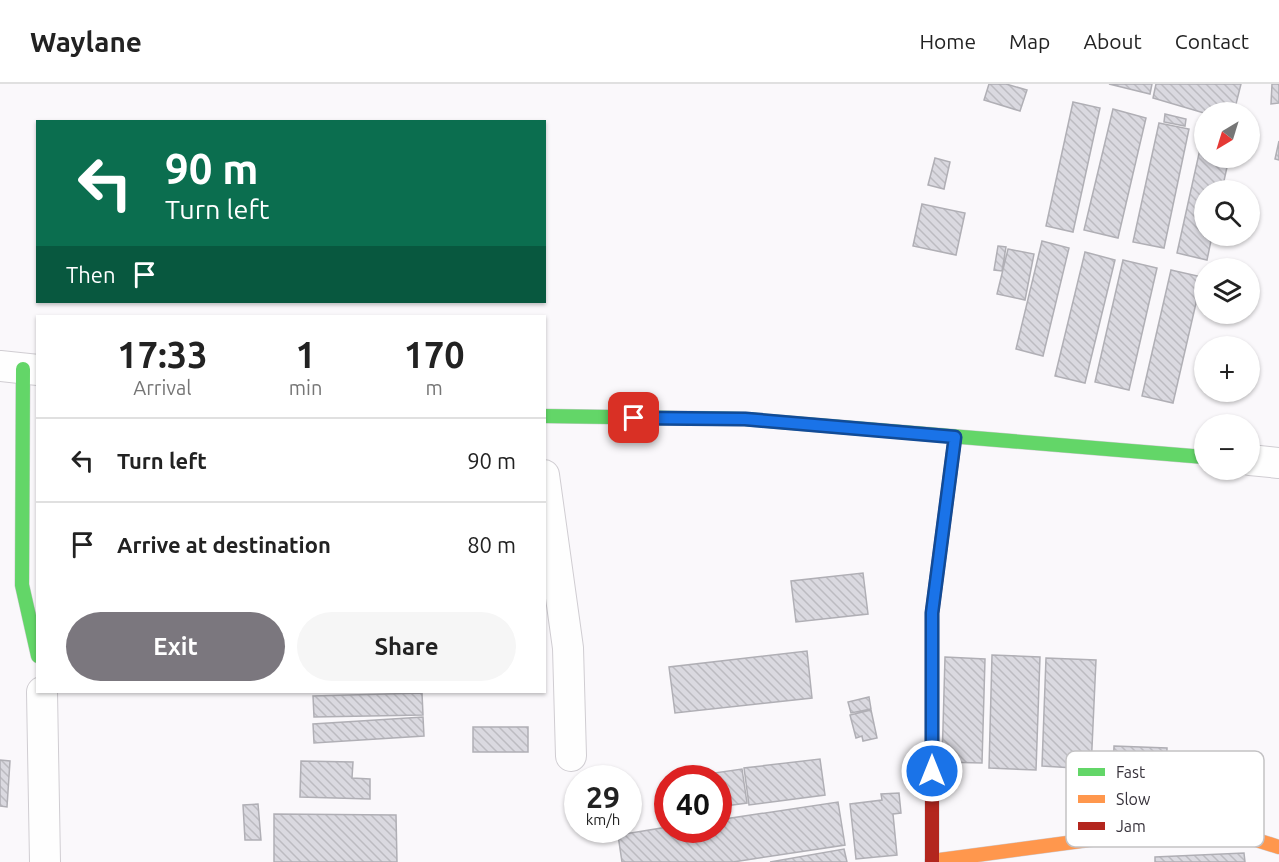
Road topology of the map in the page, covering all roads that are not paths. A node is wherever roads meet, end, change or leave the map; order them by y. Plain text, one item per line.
1 (20, 368) edge
2 (546, 416) edge
3 (955, 437) junction
4 (1194, 456) edge
5 (1260, 461) edge
6 (1279, 463) edge
7 (546, 489) edge
8 (36, 647) edge
9 (42, 693) edge
10 (571, 756) dead end
11 (1264, 842) edge
12 (1066, 844) edge
13 (1279, 847) edge
14 (45, 862) edge
15 (932, 862) edge

1 - 8 street
2 - 3 street
3 - 4 street
3 - 15 street
5 - 6 street
7 - 10 street
9 - 14 street
11 - 13 street
12 - 15 street

